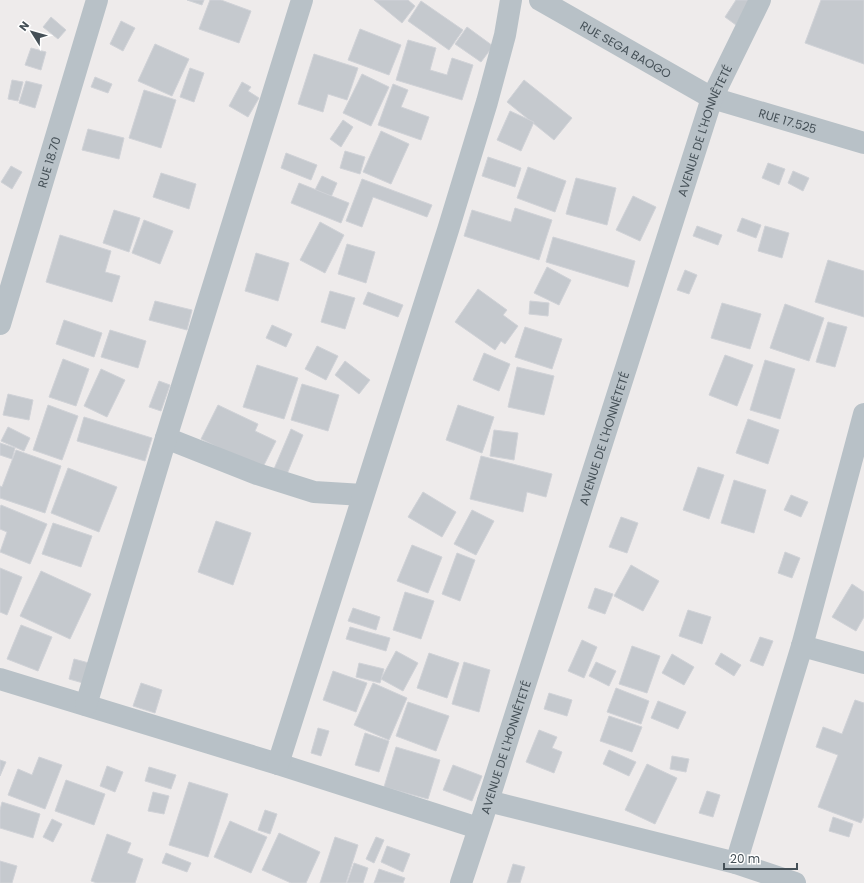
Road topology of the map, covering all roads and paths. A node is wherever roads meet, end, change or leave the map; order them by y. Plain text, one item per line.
1 (97, 0) edge
2 (302, 0) edge
3 (511, 0) edge
4 (540, 0) edge
5 (760, 0) edge
6 (712, 98) junction
7 (864, 143) edge
8 (0, 324) edge
9 (864, 414) edge
10 (166, 438) junction
11 (363, 495) junction
12 (802, 646) junction
13 (864, 663) edge
14 (0, 679) edge
15 (86, 705) junction
16 (278, 764) junction
17 (488, 801) junction
18 (478, 828) junction
19 (736, 863) junction
20 (461, 883) edge
21 (795, 883) edge

1 - 8 street, RUE 18.70
2 - 10 street
3 - 11 street
4 - 6 street, RUE SEGA BAOGO
5 - 6 street, AVENUE DE L'HONNÊTETÉ
6 - 7 street, RUE 17.525
6 - 17 street, AVENUE DE L'HONNÊTETÉ
9 - 12 street
10 - 11 street
10 - 15 street
11 - 16 street
12 - 13 street
12 - 19 street
14 - 15 street
15 - 16 street
16 - 18 street
17 - 18 street, AVENUE DE L'HONNÊTETÉ
17 - 19 street
18 - 20 street, AVENUE DE L'HONNÊTETÉ
19 - 21 street

